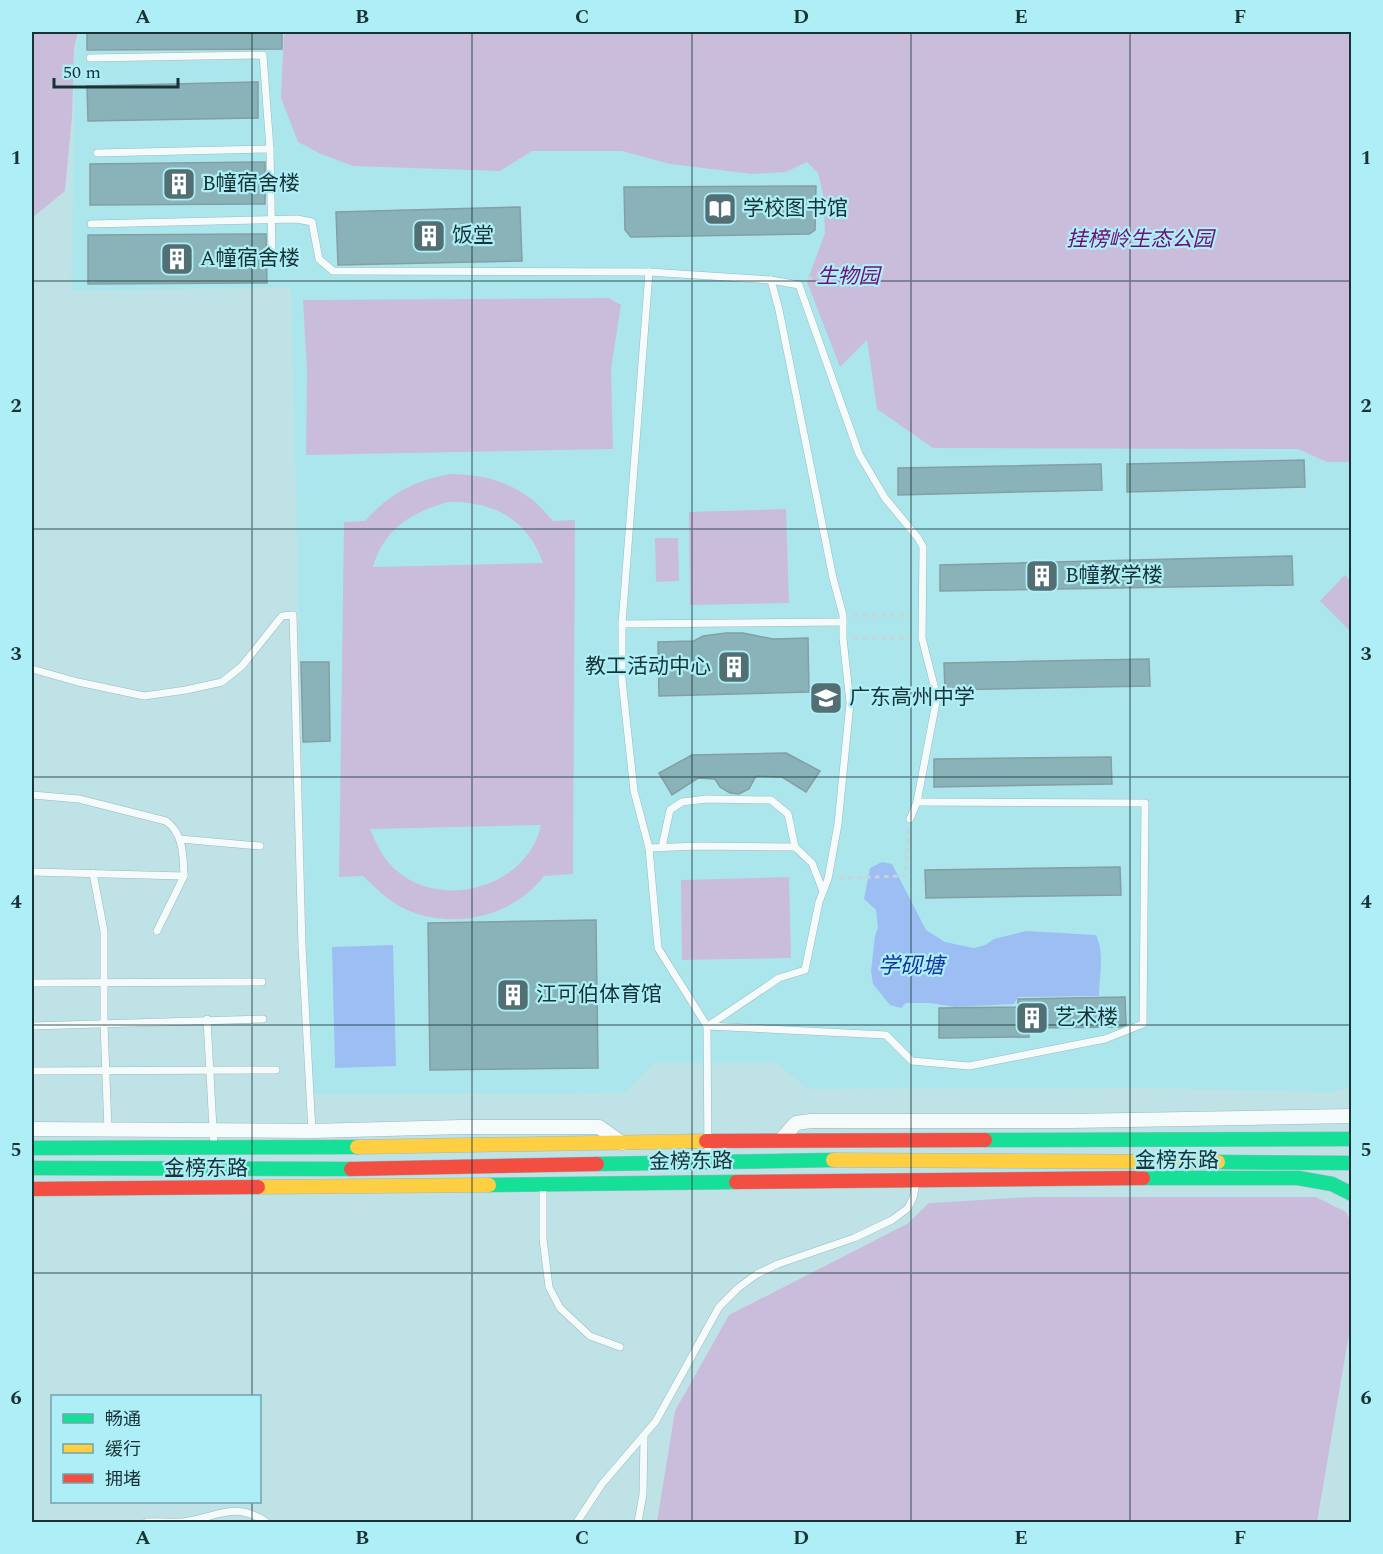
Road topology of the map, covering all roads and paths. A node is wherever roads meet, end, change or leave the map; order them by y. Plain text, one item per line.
1 (90, 58) dead end
2 (270, 149) junction
3 (97, 153) dead end
4 (270, 220) junction
5 (91, 224) dead end
6 (272, 256) dead end
7 (649, 272) junction
8 (771, 280) junction
9 (922, 615) junction
10 (843, 619) junction
11 (622, 624) junction
12 (843, 638) junction
13 (922, 638) junction
14 (32, 669) edge
15 (32, 795) edge
16 (917, 802) junction
17 (910, 819) joint
18 (180, 839) junction
19 (260, 846) dead end
20 (662, 847) junction
21 (795, 847) junction
22 (649, 848) junction
23 (32, 872) edge
24 (93, 873) junction
25 (184, 876) junction
26 (828, 879) junction
27 (823, 891) junction
28 (158, 932) dead end
29 (262, 982) dead end
30 (32, 983) edge
31 (105, 984) junction
32 (207, 1019) junction
33 (263, 1019) dead end
34 (104, 1024) junction
35 (32, 1026) edge
36 (707, 1026) junction
37 (104, 1070) junction
38 (276, 1070) dead end
39 (32, 1071) edge
40 (210, 1071) junction
41 (1352, 1116) edge
42 (32, 1129) edge
43 (108, 1129) junction
44 (213, 1129) junction
45 (312, 1131) junction
46 (987, 1139) junction
47 (1352, 1139) edge
48 (781, 1140) junction
49 (708, 1141) junction
50 (622, 1143) junction
51 (494, 1146) junction
52 (108, 1147) junction
53 (214, 1147) junction
54 (32, 1148) edge
55 (313, 1148) junction
56 (708, 1161) junction
57 (986, 1161) junction
58 (1352, 1163) edge
59 (544, 1165) junction
60 (495, 1166) junction
61 (32, 1168) edge
62 (69, 1168) junction
63 (152, 1169) junction
64 (329, 1169) junction
65 (314, 1170) junction
66 (986, 1179) junction
67 (917, 1180) junction
68 (543, 1185) junction
69 (330, 1186) junction
70 (152, 1188) junction
71 (32, 1189) edge
72 (69, 1189) junction
73 (1352, 1194) edge
74 (620, 1347) dead end
75 (644, 1437) junction
76 (147, 1522) edge
77 (266, 1522) edge
78 (577, 1522) edge
79 (639, 1522) edge

1 - 2 lane
2 - 3 lane
2 - 4 lane
4 - 5 lane
4 - 6 lane
4 - 7 lane
7 - 8 lane
7 - 11 lane
8 - 9 lane
8 - 10 lane
9 - 10 path
9 - 13 lane
10 - 11 lane
10 - 12 lane
11 - 22 lane
12 - 13 path
12 - 26 lane
13 - 16 lane
14 - 45 lane
15 - 18 lane
16 - 17 lane
16 - 36 lane
17 - 26 path
18 - 19 lane
18 - 25 lane
20 - 21 lane
20 - 21 lane
20 - 22 lane
21 - 27 lane
22 - 36 lane
23 - 24 lane
24 - 25 lane
24 - 31 lane
25 - 28 lane
26 - 27 lane
27 - 36 lane
29 - 31 lane
30 - 31 lane
31 - 34 lane
32 - 33 lane
32 - 34 lane
32 - 40 lane
34 - 35 lane
34 - 37 lane
36 - 49 lane
37 - 39 lane
37 - 40 lane
37 - 43 lane
38 - 40 lane
40 - 44 lane
41 - 48 street
42 - 43 street
43 - 44 street
43 - 52 lane
44 - 45 street
44 - 53 lane
45 - 50 street
45 - 55 lane
46 - 47 street, 金榜东路
46 - 48 street, 金榜东路
46 - 57 street
48 - 49 street, 金榜东路
49 - 50 street, 金榜东路
49 - 56 lane
50 - 51 street, 金榜东路
51 - 55 street, 金榜东路
51 - 60 street
52 - 53 street, 金榜东路
52 - 54 street, 金榜东路
53 - 55 street, 金榜东路
55 - 65 lane
56 - 57 street, 金榜东路
56 - 59 street, 金榜东路
57 - 58 street, 金榜东路
57 - 66 street
59 - 60 street, 金榜东路
59 - 68 lane
60 - 64 street, 金榜东路
61 - 62 street, 金榜东路
62 - 63 street, 金榜东路
62 - 72 street
63 - 65 street, 金榜东路
63 - 70 street
64 - 65 street, 金榜东路
64 - 69 street
66 - 67 street
66 - 73 street
67 - 68 street
67 - 75 lane
68 - 69 street
68 - 74 lane
69 - 70 street
70 - 72 street
71 - 72 street
75 - 78 lane
75 - 79 lane
76 - 77 lane

